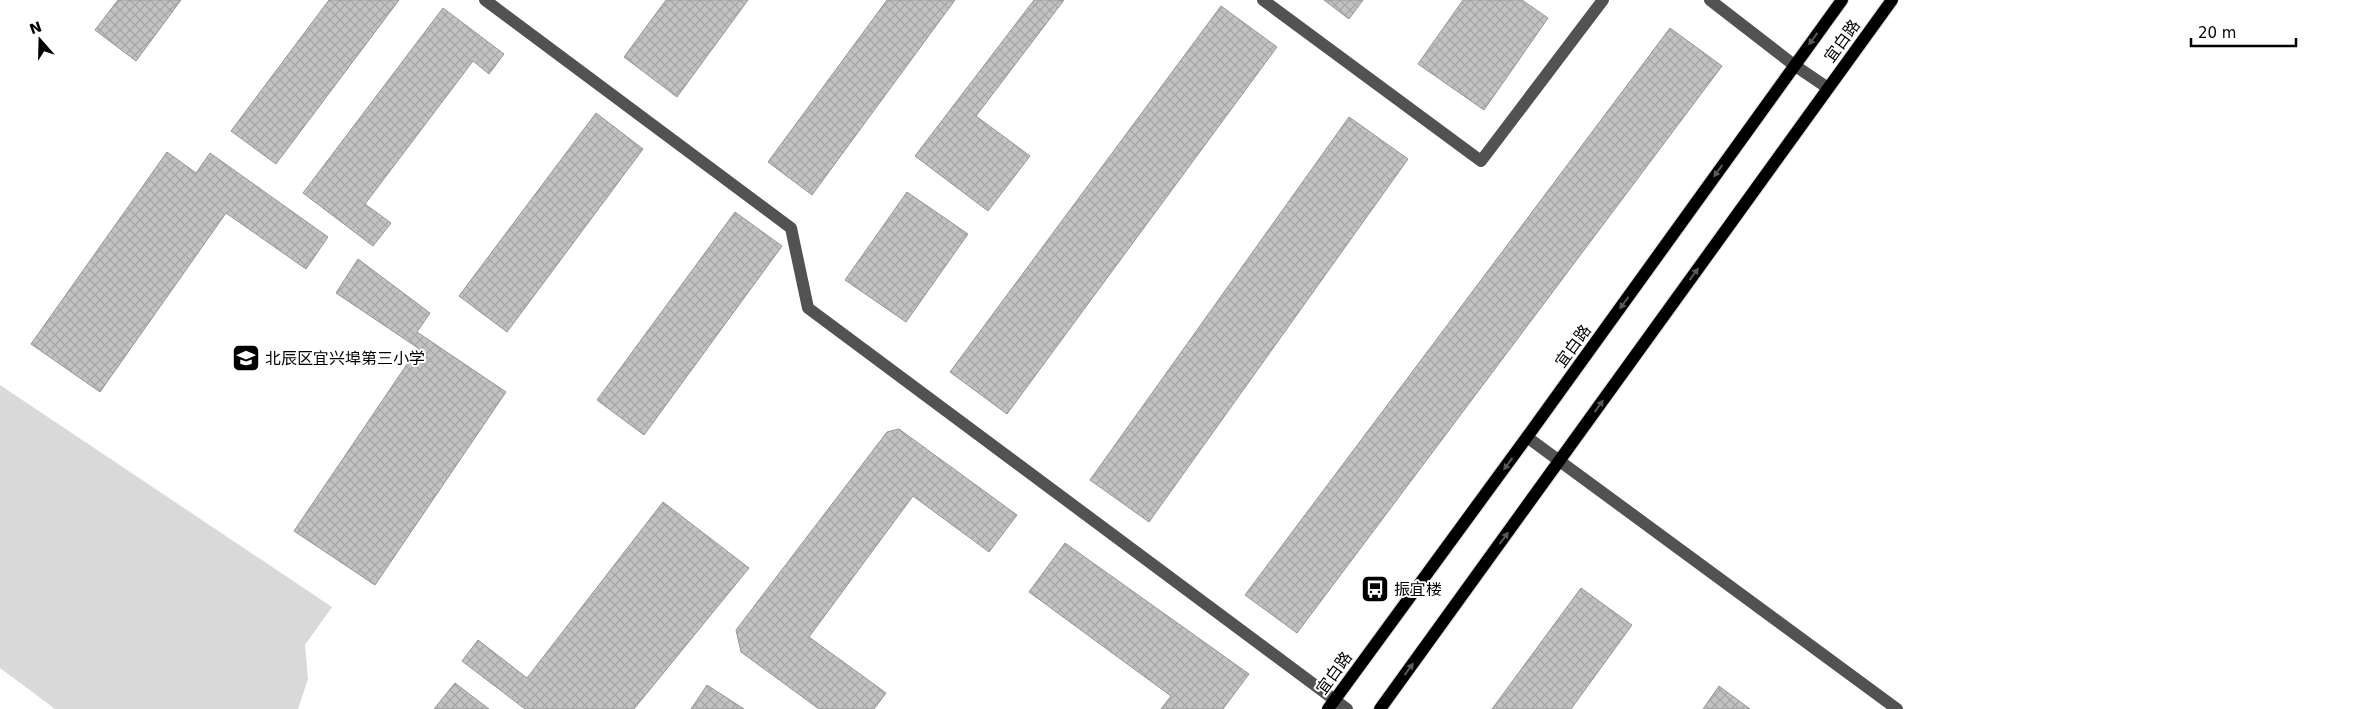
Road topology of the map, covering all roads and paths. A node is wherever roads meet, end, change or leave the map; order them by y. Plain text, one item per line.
1 (484, 0) edge
2 (1263, 0) edge
3 (1603, 0) edge
4 (1710, 0) edge
5 (1842, 0) edge
6 (1892, 0) edge
7 (1794, 65) junction
8 (1828, 88) junction
9 (1527, 437) junction
10 (1558, 461) junction
11 (1331, 704) edge
12 (1346, 709) edge
13 (1380, 709) edge
14 (1898, 709) edge

1 - 11 street
2 - 3 street
4 - 7 street
5 -> 7 main road, 宜白路
6 - 8 main road, 宜白路
7 - 8 street
7 -> 9 main road, 宜白路
10 -> 8 main road, 宜白路
9 - 10 street
9 -> 11 main road, 宜白路
13 -> 10 main road, 宜白路
10 - 14 street
11 - 12 street

